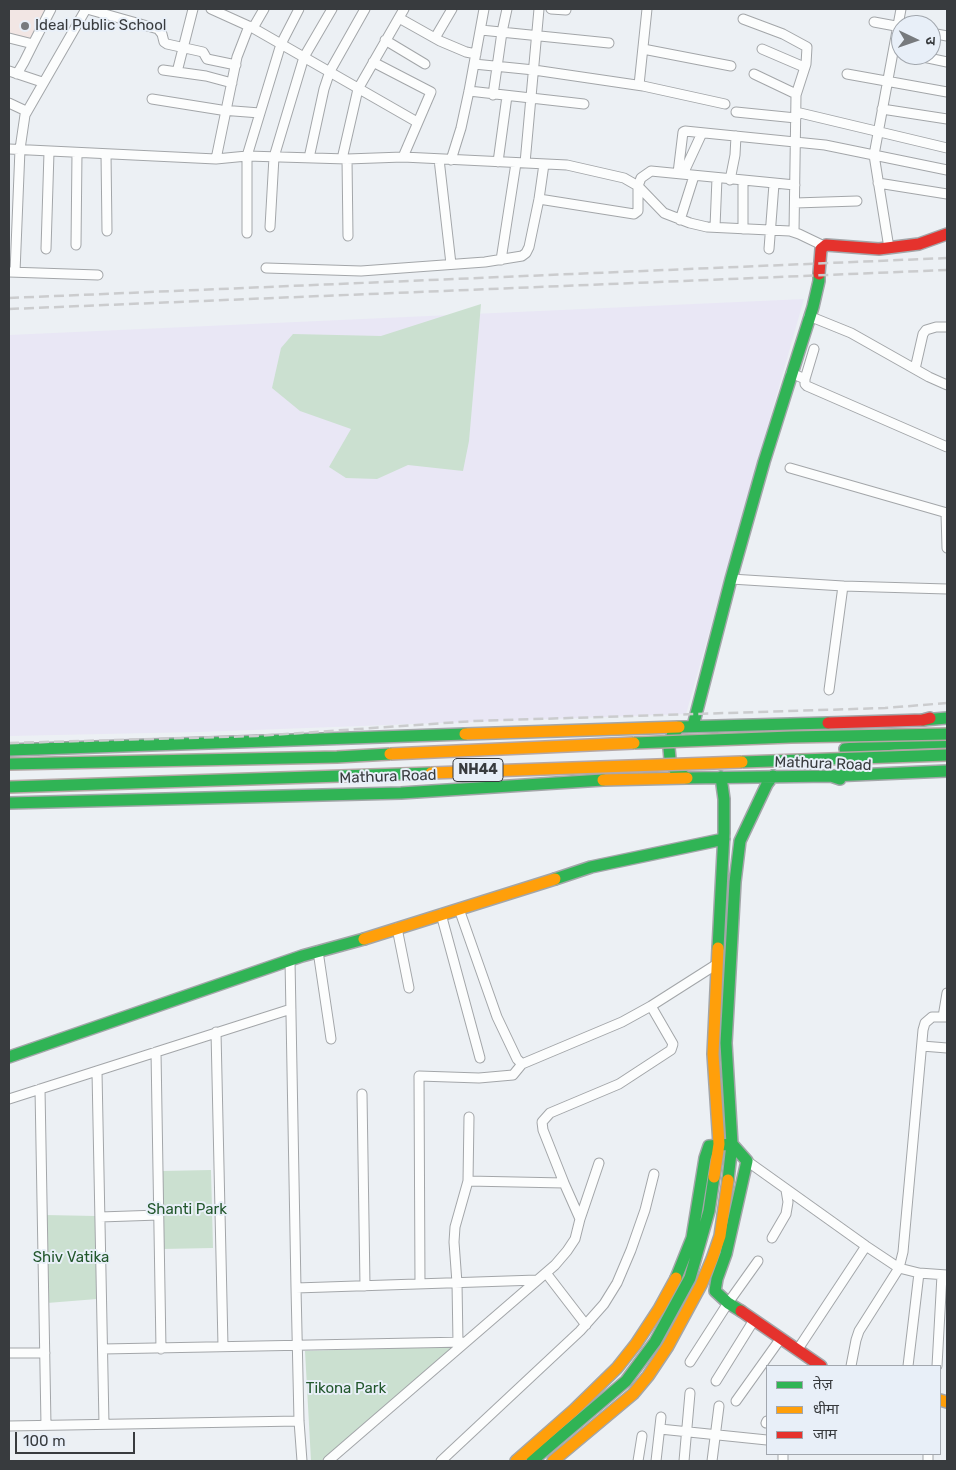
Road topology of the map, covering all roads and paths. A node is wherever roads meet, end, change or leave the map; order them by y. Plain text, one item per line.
1 (51, 9) edge
2 (87, 9) edge
3 (193, 9) edge
4 (211, 9) edge
5 (264, 9) edge
6 (299, 9) edge
7 (332, 9) edge
8 (365, 9) edge
9 (404, 9) edge
10 (452, 9) edge
11 (484, 9) edge
12 (507, 9) edge
13 (539, 9) edge
14 (551, 9) edge
15 (647, 9) edge
16 (566, 10) dead end
17 (228, 13) edge
18 (399, 18) junction
19 (743, 20) dead end
20 (874, 22) dead end
21 (891, 25) edge
22 (251, 27) junction
23 (481, 30) junction
24 (502, 32) junction
25 (537, 36) junction
26 (9, 38) edge
27 (435, 38) junction
28 (385, 40) junction
29 (609, 43) dead end
30 (33, 44) junction
31 (281, 44) junction
32 (184, 48) junction
33 (643, 49) junction
34 (762, 50) dead end
35 (476, 54) junction
36 (304, 57) junction
37 (373, 62) junction
38 (425, 64) dead end
39 (474, 64) junction
40 (236, 65) junction
41 (892, 65) edge
42 (731, 66) dead end
43 (497, 67) junction
44 (804, 67) junction
45 (163, 70) dead end
46 (534, 70) junction
47 (330, 71) junction
48 (13, 72) edge
49 (178, 72) junction
50 (754, 74) dead end
51 (846, 74) dead end
52 (887, 80) junction
53 (42, 82) junction
54 (232, 83) junction
55 (639, 85) junction
56 (358, 89) junction
57 (469, 91) junction
58 (947, 92) edge
59 (796, 94) junction
60 (492, 95) junction
61 (507, 96) junction
62 (152, 99) dead end
63 (532, 99) junction
64 (9, 103) edge
65 (584, 104) dead end
66 (725, 104) dead end
67 (882, 109) junction
68 (26, 111) junction
69 (226, 111) junction
70 (736, 112) dead end
71 (260, 113) junction
72 (796, 115) junction
73 (947, 119) edge
74 (417, 122) junction
75 (878, 131) junction
76 (702, 132) junction
77 (736, 136) junction
78 (796, 141) junction
79 (947, 148) edge
80 (9, 149) edge
81 (20, 150) junction
82 (49, 152) junction
83 (77, 153) junction
84 (106, 154) junction
85 (874, 155) junction
86 (247, 156) junction
87 (274, 157) junction
88 (403, 157) junction
89 (309, 158) junction
90 (216, 159) junction
91 (344, 159) junction
92 (439, 159) junction
93 (451, 160) junction
94 (498, 162) junction
95 (521, 163) junction
96 (544, 164) junction
97 (947, 170) edge
98 (680, 174) junction
99 (694, 176) junction
100 (717, 178) junction
101 (730, 180) junction
102 (743, 181) junction
103 (878, 183) junction
104 (774, 184) junction
105 (795, 185) junction
106 (638, 186) junction
107 (947, 194) edge
108 (539, 199) junction
109 (857, 201) dead end
110 (795, 203) junction
111 (680, 220) junction
112 (270, 227) dead end
113 (715, 227) junction
114 (743, 228) junction
115 (106, 231) dead end
116 (771, 231) junction
117 (794, 232) junction
118 (247, 233) dead end
119 (947, 234) edge
120 (348, 236) dead end
121 (76, 245) dead end
122 (824, 246) junction
123 (889, 248) junction
124 (46, 249) dead end
125 (769, 249) dead end
126 (501, 260) junction
127 (452, 264) junction
128 (266, 268) dead end
129 (12, 272) edge
130 (98, 275) dead end
131 (809, 316) junction
132 (947, 327) edge
133 (814, 349) dead end
134 (915, 368) junction
135 (791, 373) junction
136 (805, 379) junction
137 (947, 385) edge
138 (947, 447) edge
139 (790, 468) dead end
140 (946, 513) edge
141 (947, 548) edge
142 (731, 579) junction
143 (843, 586) junction
144 (947, 589) edge
145 (829, 690) dead end
146 (947, 713) edge
147 (947, 718) edge
148 (923, 720) junction
149 (837, 723) junction
150 (693, 726) junction
151 (678, 727) junction
152 (947, 734) edge
153 (947, 742) edge
154 (845, 749) junction
155 (9, 750) edge
156 (947, 755) edge
157 (9, 764) edge
158 (947, 771) edge
159 (837, 775) junction
160 (773, 776) junction
161 (721, 777) junction
162 (687, 778) junction
163 (947, 778) edge
164 (9, 787) edge
165 (9, 803) edge
166 (724, 839) junction
167 (459, 909) junction
168 (441, 914) junction
169 (397, 928) junction
170 (318, 951) junction
171 (290, 960) junction
172 (717, 964) junction
173 (410, 988) dead end
174 (947, 993) edge
175 (651, 1006) junction
176 (291, 1008) junction
177 (945, 1017) edge
178 (216, 1032) junction
179 (331, 1039) dead end
180 (922, 1046) junction
181 (947, 1048) edge
182 (156, 1052) junction
183 (9, 1057) edge
184 (480, 1058) dead end
185 (522, 1064) junction
186 (97, 1072) junction
187 (40, 1089) junction
188 (362, 1094) dead end
189 (9, 1099) edge
190 (469, 1117) dead end
191 (719, 1144) junction
192 (732, 1144) junction
193 (748, 1161) junction
194 (599, 1163) dead end
195 (654, 1174) dead end
196 (468, 1181) junction
197 (564, 1183) junction
198 (786, 1190) junction
199 (158, 1215) junction
200 (100, 1217) junction
201 (580, 1219) junction
202 (772, 1238) dead end
203 (866, 1246) junction
204 (758, 1261) dead end
205 (899, 1268) junction
206 (546, 1273) junction
207 (919, 1273) junction
208 (945, 1275) edge
209 (537, 1280) junction
210 (457, 1283) junction
211 (420, 1284) junction
212 (365, 1286) junction
213 (296, 1288) junction
214 (728, 1303) junction
215 (754, 1320) junction
216 (586, 1325) junction
217 (781, 1338) junction
218 (462, 1343) junction
219 (223, 1346) junction
220 (297, 1346) junction
221 (103, 1349) junction
222 (161, 1349) junction
223 (798, 1349) junction
224 (9, 1353) edge
225 (45, 1353) junction
226 (690, 1362) dead end
227 (807, 1362) edge
228 (852, 1365) edge
229 (908, 1365) edge
230 (937, 1365) edge
231 (716, 1381) dead end
232 (690, 1393) dead end
233 (736, 1401) dead end
234 (719, 1406) dead end
235 (661, 1417) dead end
236 (299, 1420) junction
237 (104, 1424) junction
238 (9, 1426) edge
239 (46, 1426) junction
240 (660, 1429) junction
241 (687, 1432) junction
242 (557, 1433) junction
243 (642, 1436) dead end
244 (715, 1436) junction
245 (766, 1440) edge
246 (637, 1460) edge
247 (302, 1461) edge
248 (328, 1461) edge
249 (440, 1461) edge
250 (516, 1461) edge
251 (532, 1461) edge
252 (553, 1461) edge
253 (656, 1461) edge
254 (684, 1461) edge
255 (712, 1461) edge

1 - 30 street
2 - 32 street
2 - 53 street
3 - 32 street
4 - 17 street
5 - 22 street
6 - 31 street
7 - 36 street
8 - 47 street
9 - 18 street
10 - 27 street
11 - 23 street
12 - 24 street
13 - 25 street
14 - 16 street
15 - 33 street
17 - 22 street
18 - 27 street
18 - 28 street
19 - 44 street
20 - 21 street
22 - 31 street
22 - 40 street
23 - 24 street
23 - 35 street
24 - 25 street
24 - 43 street
25 - 29 street
25 - 46 street
26 - 30 street
27 - 35 street
28 - 37 street
28 - 38 street
30 - 48 street
31 - 36 street
31 - 71 street
32 - 40 street
32 - 49 street
33 - 42 street
33 - 55 street
34 - 44 street
35 - 39 street
36 - 47 street
36 - 87 street
37 - 56 street
37 - 74 street
39 - 43 street
39 - 57 street
40 - 54 street
41 - 52 street
43 - 46 street
43 - 60 street
44 - 59 street
45 - 49 street
46 - 55 street
46 - 63 street
47 - 56 street
47 - 89 street
48 - 53 street
49 - 54 street
50 - 59 street
51 - 52 street
52 - 58 street
52 - 67 street
53 - 68 street
54 - 69 street
55 - 66 street
56 - 74 street
56 - 91 street
57 - 60 street
57 - 93 street
59 - 72 street
60 - 61 street
61 - 63 street
61 - 94 street
62 - 69 street
63 - 65 street
63 - 95 street
64 - 68 street
67 - 73 street
67 - 75 street
68 - 81 street
69 - 71 street
69 - 90 street
70 - 72 street
71 - 86 street
72 - 75 street
72 - 78 street
74 - 88 street
75 - 79 street
75 - 85 street
76 - 77 street
76 - 98 street
76 - 98 street
77 - 78 street
77 - 101 street
78 - 85 street
78 - 105 street
80 - 81 street
81 - 82 street
81 - 129 street
82 - 83 street
82 - 124 street
83 - 84 street
83 - 121 street
84 - 90 street
84 - 115 street
85 - 97 street
85 - 103 street
86 - 87 street
86 - 90 street
86 - 118 street
87 - 89 street
87 - 112 street
88 - 91 street
88 - 92 street
89 - 91 street
91 - 120 street
92 - 93 street
92 - 127 street
93 - 94 street
94 - 95 street
95 - 96 street
95 - 126 street
96 - 106 street
96 - 108 street
98 - 99 street
98 - 106 street
99 - 100 street
99 - 111 street
100 - 101 street
100 - 113 street
101 - 102 street
102 - 104 street
102 - 114 street
103 - 107 street
103 - 123 street
104 - 105 street
104 - 116 street
105 - 110 street
106 - 108 street
106 - 111 street
108 - 126 street
109 - 110 street
110 - 117 street
111 - 113 street
113 - 114 street
114 - 116 street
116 - 117 street
116 - 125 street
117 - 122 street
119 - 123 main road
122 - 123 main road
122 - 131 main road
126 - 127 street
127 - 128 street
129 - 130 street
131 - 134 street
131 - 135 main road
132 - 134 street
133 - 136 street
134 - 137 street
135 - 136 street
135 - 142 main road
136 - 138 street
139 - 140 street
140 - 141 street
142 - 143 street
142 - 150 main road
143 - 144 street
143 - 145 street
146 - 148 main road
147 - 148 main road
148 - 149 main road
149 - 150 main road
149 - 154 main road
150 - 151 main road
151 - 155 main road
151 - 162 main road
152 - 157 main road, Mathura Road / NH44, bridge
153 - 154 main road
154 - 159 main road
156 - 164 main road, Mathura Road / NH44, bridge
158 - 159 main road
159 - 160 main road, Mathura Road
159 - 163 main road, Mathura Road
160 - 161 main road, Mathura Road
160 - 192 main road
161 - 162 main road, Mathura Road
161 - 166 main road
162 - 165 main road, Mathura Road
166 - 167 main road
166 - 172 main road
167 - 168 main road
167 - 185 street
168 - 169 main road
168 - 184 street
169 - 170 main road
169 - 173 street
170 - 171 main road
170 - 179 street
171 - 176 street
171 - 183 main road
172 - 175 street
172 - 191 main road
174 - 177 street
175 - 185 street
175 - 197 street
176 - 178 street
176 - 213 street
177 - 180 street
178 - 182 street
178 - 219 street
180 - 181 street
180 - 205 street
182 - 186 street
182 - 199 street
185 - 211 street
186 - 187 street
186 - 200 street
187 - 189 street
187 - 225 street
188 - 212 street
190 - 196 street
191 - 192 main road
191 - 242 main road
192 - 193 main road
192 - 252 main road
193 - 198 street
193 - 214 main road
194 - 201 street
195 - 216 street
196 - 197 street
196 - 210 street
197 - 201 street
198 - 202 street
198 - 203 street
199 - 200 street
199 - 222 street
200 - 221 street
201 - 206 street
203 - 205 street
203 - 223 street
204 - 214 street
205 - 207 street
205 - 228 street
206 - 209 street
206 - 216 street
207 - 208 street
207 - 229 street
208 - 230 street
209 - 210 street
209 - 218 street
210 - 211 street
210 - 218 street
211 - 212 street
212 - 213 street
213 - 220 street
214 - 215 main road
214 - 226 street
215 - 217 main road
215 - 231 street
216 - 249 street
217 - 223 main road
217 - 233 street
218 - 220 street
218 - 248 street
219 - 220 street
219 - 222 street
220 - 236 street
221 - 222 street
221 - 237 street
223 - 227 main road
224 - 225 street
225 - 239 street
232 - 241 street
234 - 244 street
235 - 240 street
236 - 237 street
236 - 247 street
237 - 239 street
238 - 239 street
240 - 241 street
240 - 253 street
241 - 244 street
241 - 254 street
242 - 250 main road
242 - 251 main road
243 - 246 street
244 - 245 street
244 - 255 street

